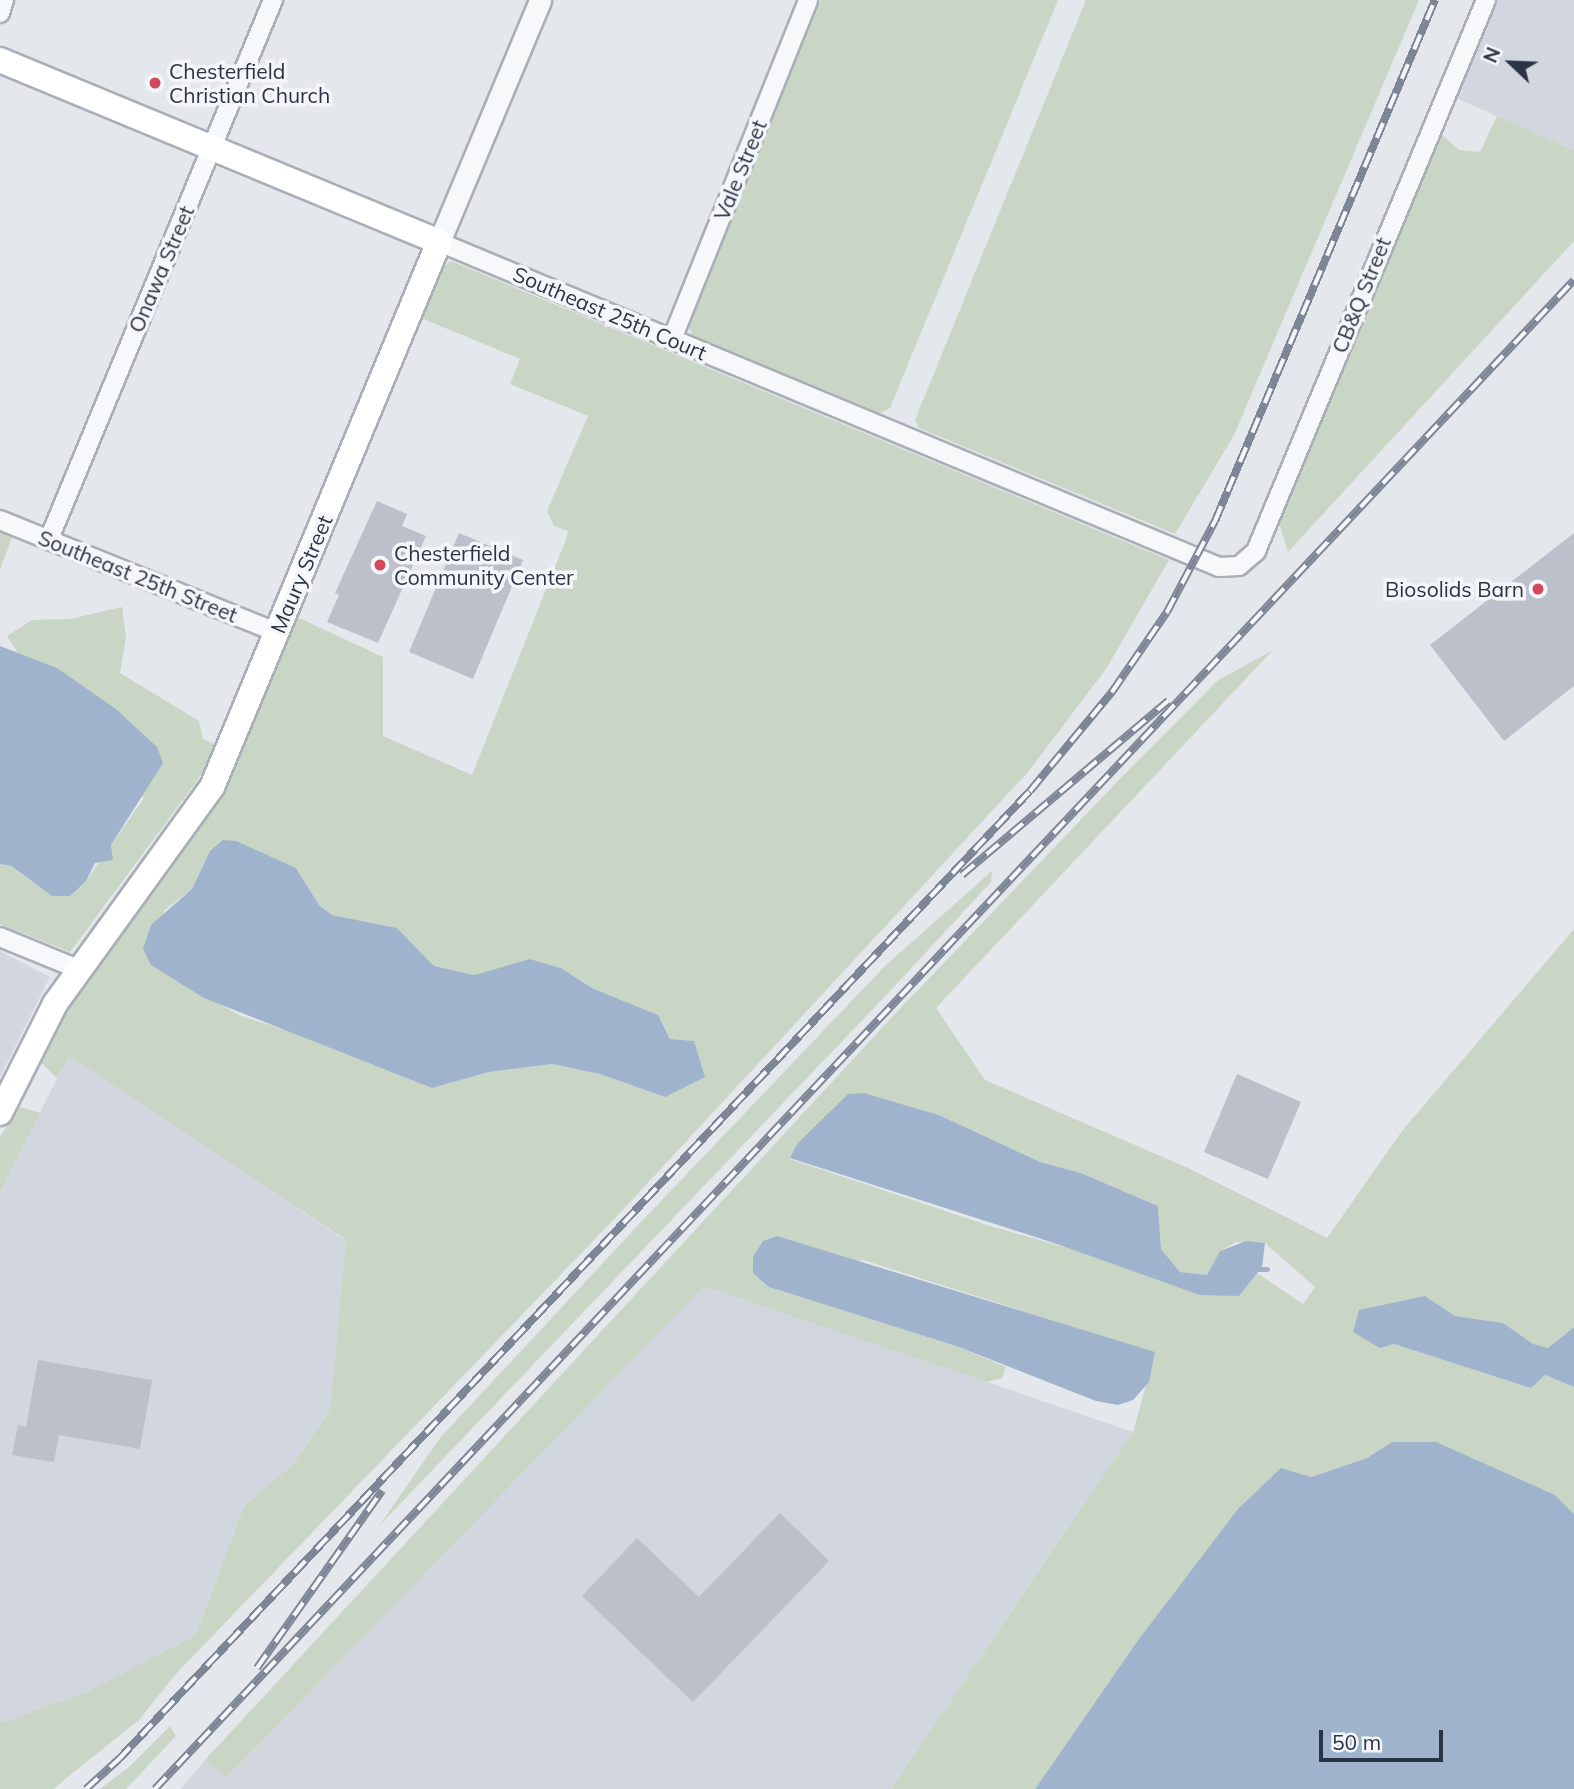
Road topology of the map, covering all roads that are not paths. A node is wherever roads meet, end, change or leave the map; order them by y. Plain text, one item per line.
1 (4, 0) edge
2 (273, 0) edge
3 (540, 0) edge
4 (808, 0) edge
5 (1486, 0) edge
6 (0, 13) edge
7 (0, 60) edge
8 (211, 148) junction
9 (439, 243) junction
10 (672, 339) junction
11 (0, 520) edge
12 (49, 539) junction
13 (1219, 567) joint
14 (276, 632) junction
15 (0, 937) edge
16 (78, 969) junction
17 (0, 1113) edge

1 - 6 street
2 - 8 street, Onawa Street
3 - 9 street, Maury Street
4 - 10 street, Vale Street
5 - 13 street, CB&Q Street
7 - 8 main road, Southeast 25th Court
8 - 9 main road, Southeast 25th Court
8 - 12 street, Onawa Street
9 - 10 street, Southeast 25th Court
9 - 14 main road, Maury Street
10 - 13 street, Southeast 25th Court
11 - 12 street, Southeast 25th Street
12 - 14 street, Southeast 25th Street
14 - 16 main road, Maury Street
15 - 16 street
16 - 17 main road, Maury Street

